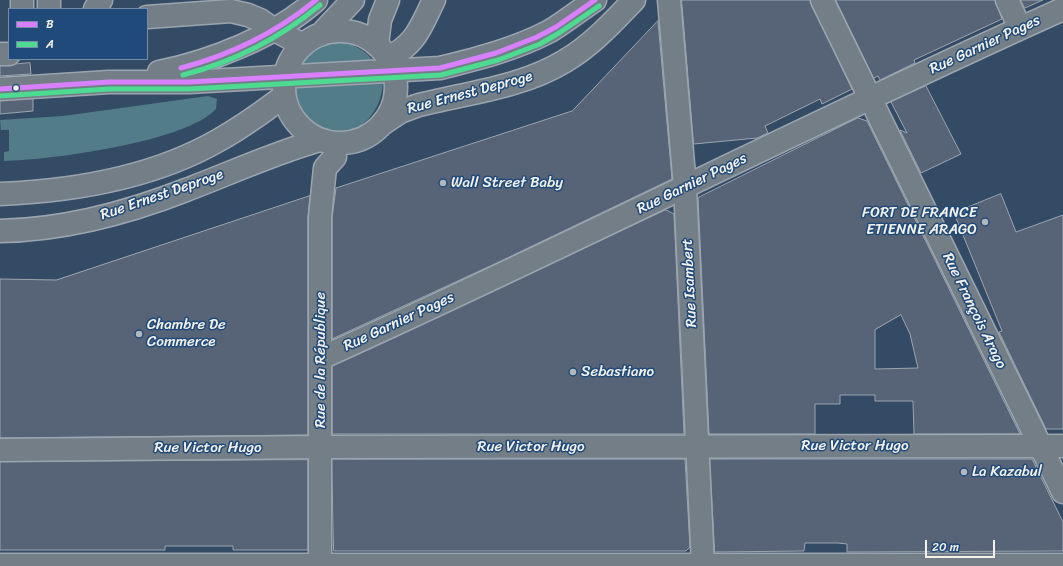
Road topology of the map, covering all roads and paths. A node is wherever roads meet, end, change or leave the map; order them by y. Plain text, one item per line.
1 (316, 0) edge
2 (353, 0) edge
3 (388, 0) edge
4 (434, 0) edge
5 (595, 0) edge
6 (634, 0) edge
7 (669, 0) edge
8 (822, 0) edge
9 (1007, 0) edge
10 (237, 6) edge
11 (1063, 9) edge
12 (148, 17) edge
13 (1020, 28) junction
14 (273, 30) junction
15 (312, 40) junction
16 (386, 58) junction
17 (109, 82) junction
18 (284, 86) junction
19 (0, 89) edge
20 (870, 98) junction
21 (380, 126) junction
22 (320, 140) junction
23 (335, 157) dead end
24 (685, 187) junction
25 (0, 194) edge
26 (0, 231) edge
27 (321, 358) junction
28 (699, 446) junction
29 (1040, 446) junction
30 (1063, 446) edge
31 (321, 447) junction
32 (0, 450) edge
33 (1063, 492) edge
34 (0, 565) edge
35 (320, 565) edge
36 (1063, 565) edge
37 (704, 566) edge
38 (1004, 566) edge

1 - 14 street
2 - 15 street
3 - 16 street
4 - 16 street
5 - 16 street
6 - 21 street, Rue Ernest Deproge
7 - 24 street, Rue Isambert
8 - 20 street, Rue François Arago
9 - 13 street
10 - 12 street
10 - 14 street
11 - 13 street, Rue Garnier Pages
13 - 20 street, Rue Garnier Pages
14 - 15 street
14 - 17 street
15 - 16 street
15 - 18 street
16 - 18 street
16 - 21 street
17 - 18 street
17 - 19 street
18 - 22 street
18 - 25 street, Rue Ernest Deproge
20 - 24 street, Rue Garnier Pages
20 - 29 street, Rue François Arago
21 - 22 street, Rue Ernest Deproge
22 - 26 street, Rue Ernest Deproge
23 - 27 street, Rue de la République
24 - 27 street, Rue Garnier Pages
24 - 28 street, Rue Isambert
27 - 31 street, Rue de la République
28 - 29 street, Rue Victor Hugo
28 - 31 street, Rue Victor Hugo
28 - 37 street, Rue Isambert
29 - 30 street, Rue Victor Hugo
29 - 33 street, Rue François Arago
31 - 32 street, Rue Victor Hugo
31 - 35 street, Rue de la République
34 - 35 street
35 - 37 street
36 - 38 street
37 - 38 street

